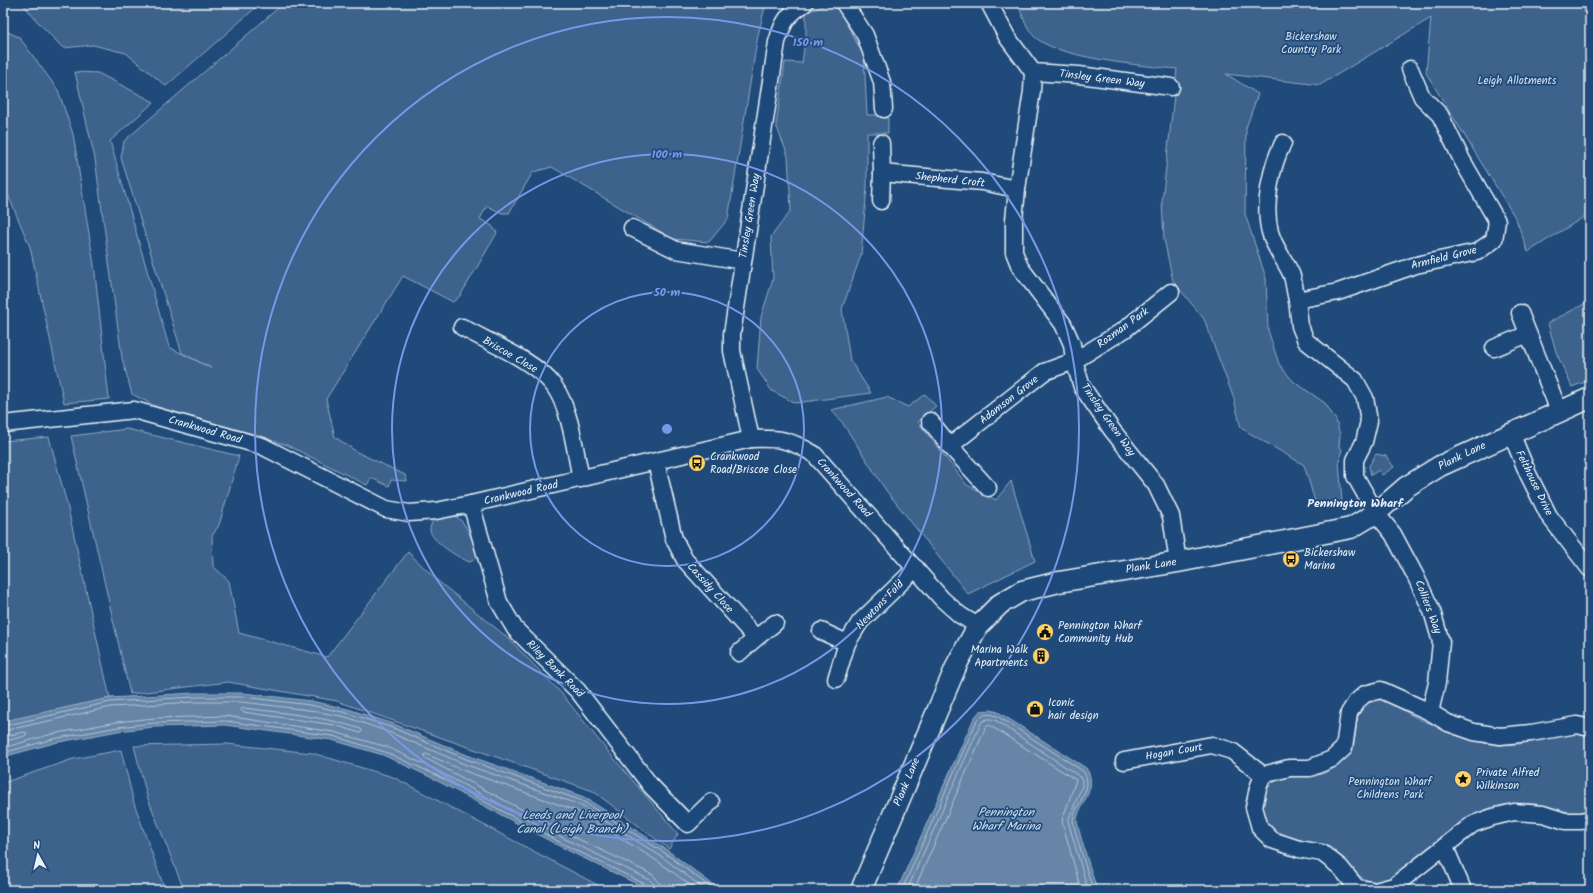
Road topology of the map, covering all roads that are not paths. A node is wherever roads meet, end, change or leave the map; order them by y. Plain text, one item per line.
1 (805, 3) edge
2 (844, 3) edge
3 (989, 3) edge
4 (1410, 69) dead end
5 (1033, 72) junction
6 (1171, 87) dead end
7 (884, 109) dead end
8 (881, 143) dead end
9 (1283, 143) dead end
10 (882, 173) junction
11 (1017, 189) junction
12 (881, 201) dead end
13 (632, 228) dead end
14 (743, 262) junction
15 (1171, 292) dead end
16 (1297, 300) junction
17 (1520, 313) dead end
18 (462, 327) dead end
19 (1528, 334) junction
20 (1494, 348) dead end
21 (1074, 361) junction
22 (1590, 398) edge
23 (1559, 411) junction
24 (930, 421) dead end
25 (3, 424) edge
26 (1511, 433) junction
27 (751, 439) junction
28 (950, 446) junction
29 (656, 462) junction
30 (581, 479) junction
31 (988, 488) dead end
32 (472, 504) junction
33 (1376, 513) junction
34 (1178, 562) junction
35 (916, 568) junction
36 (1590, 569) edge
37 (775, 623) dead end
38 (978, 626) junction
39 (821, 631) dead end
40 (756, 638) junction
41 (847, 643) junction
42 (738, 653) dead end
43 (836, 679) dead end
44 (1430, 712) junction
45 (1590, 728) edge
46 (1124, 761) dead end
47 (1263, 775) junction
48 (711, 802) dead end
49 (1590, 819) edge
50 (1445, 847) junction
51 (1361, 889) edge
52 (861, 890) edge
53 (1379, 890) edge
54 (1463, 890) edge

1 - 14 street, Tinsley Green Way
2 - 7 street
3 - 5 street
4 - 16 street, Armfield Grove
5 - 6 street, Tinsley Green Way
5 - 11 street, Tinsley Green Way
8 - 10 street
9 - 16 street
10 - 11 street, Shepherd Croft
10 - 12 street
11 - 21 street, Tinsley Green Way
13 - 14 street
14 - 27 street, Tinsley Green Way
15 - 21 street, Rozman Park
16 - 33 street
17 - 19 street
18 - 30 street, Briscoe Close
19 - 20 street
19 - 23 street
21 - 28 street, Adamson Grove
21 - 34 street, Tinsley Green Way
22 - 23 street, Plank Lane
23 - 26 street, Plank Lane
24 - 28 street
25 - 32 street, Crankwood Road
26 - 33 street, Plank Lane
26 - 36 street, Felthouse Drive
27 - 29 street, Crankwood Road
27 - 35 street, Crankwood Road
28 - 31 street
29 - 30 street, Crankwood Road
29 - 40 street, Cassidy Close
30 - 32 street, Crankwood Road
32 - 48 street, Riley Bank Road
33 - 34 street, Plank Lane
33 - 44 street, Colliers Way
34 - 38 street, Plank Lane
35 - 38 street, Crankwood Road
35 - 41 street, Newtons Fold
37 - 40 street
38 - 52 street, Plank Lane
39 - 41 street
40 - 42 street
41 - 43 street, Newtons Fold
44 - 45 street
44 - 47 street
46 - 47 street, Hogan Court
47 - 51 street
49 - 50 street
50 - 53 street
50 - 54 street

